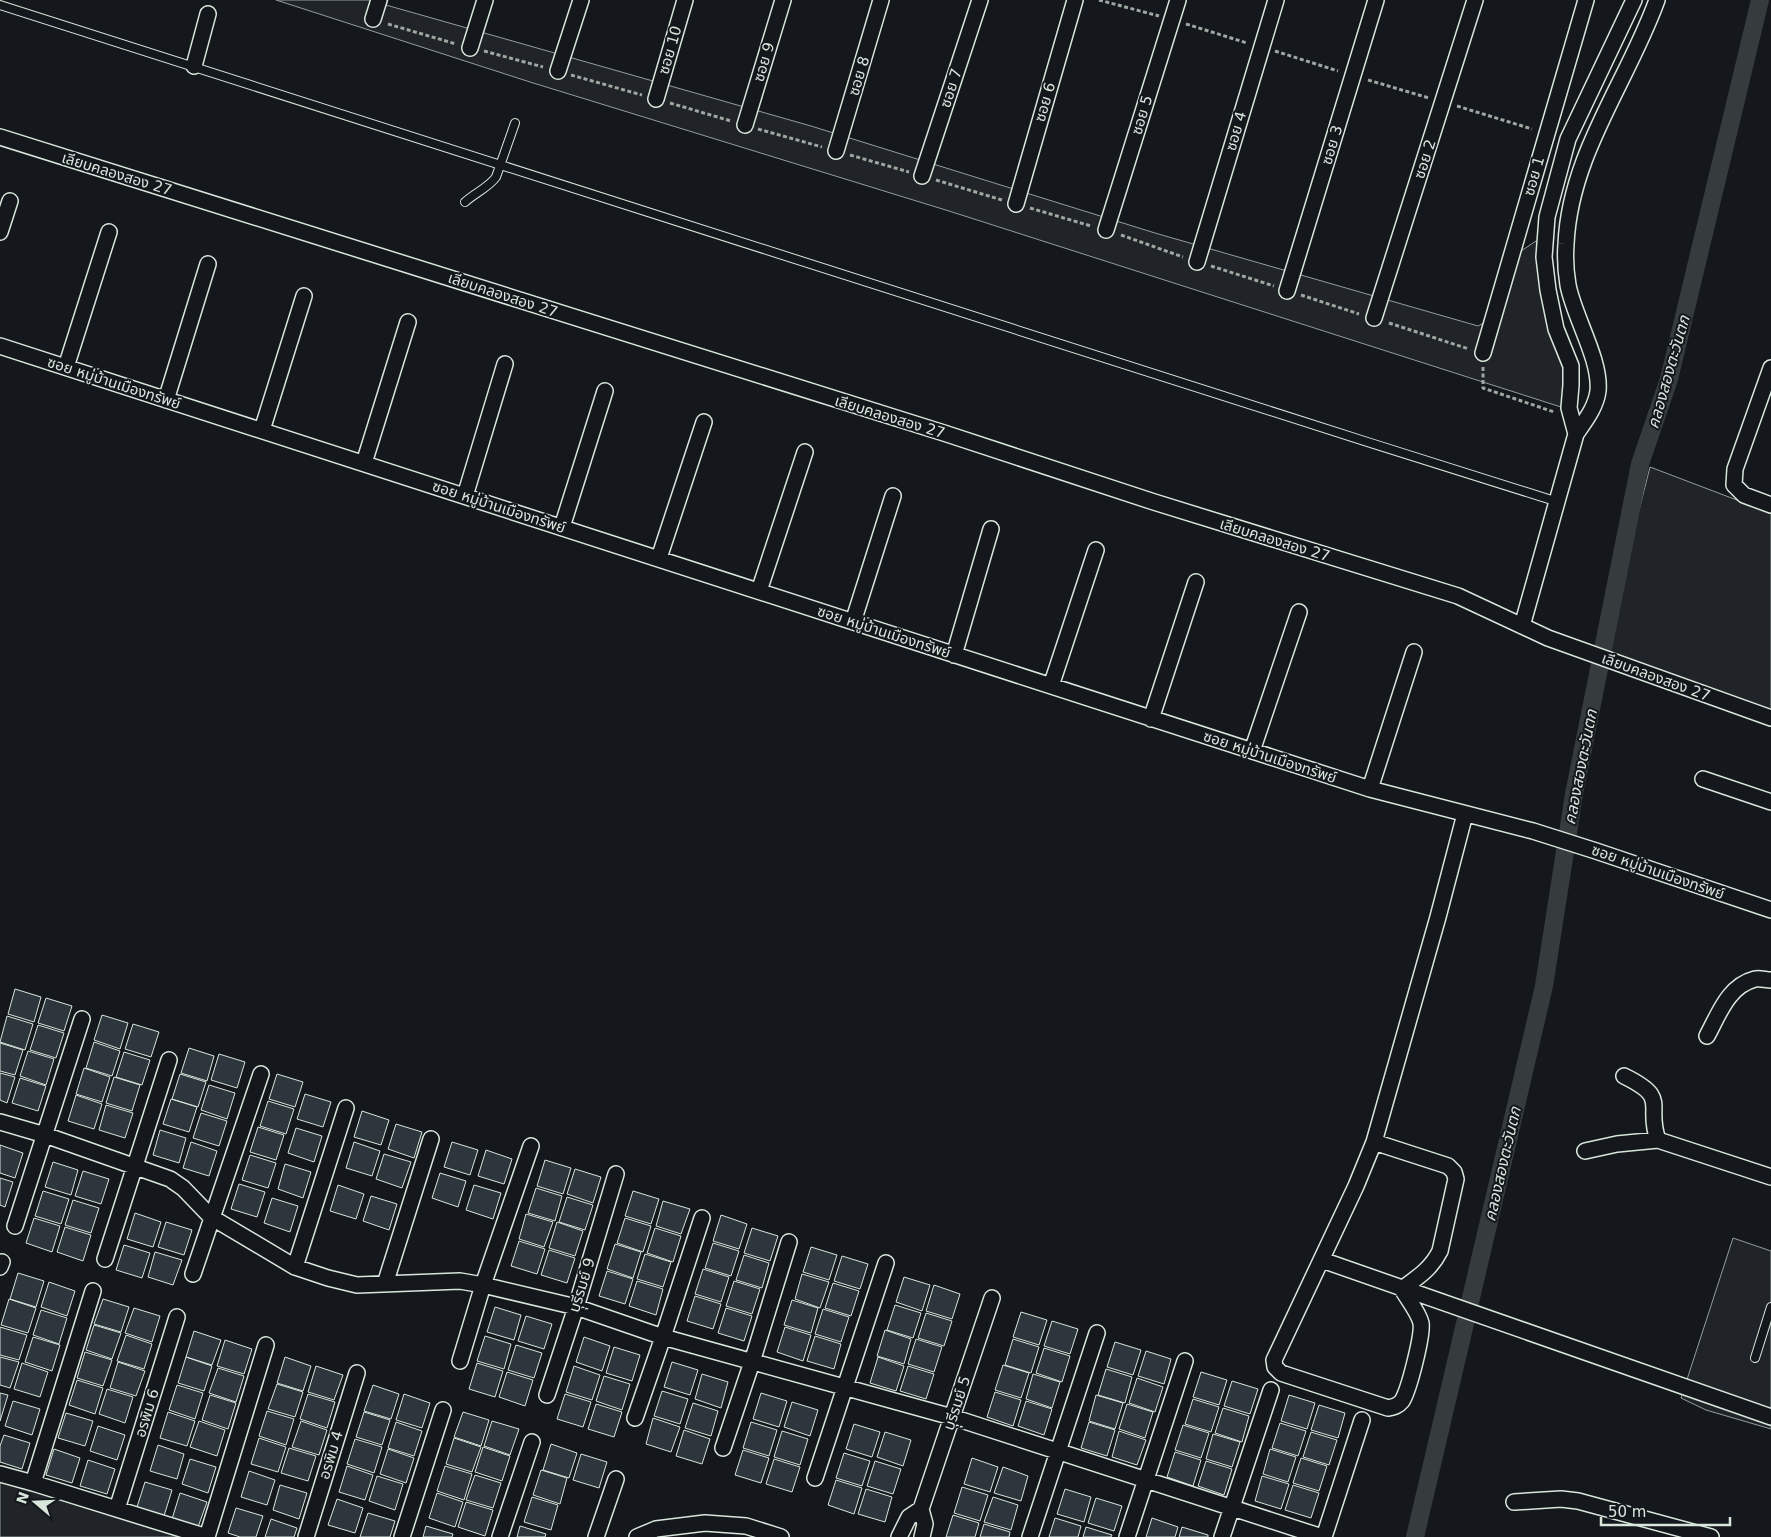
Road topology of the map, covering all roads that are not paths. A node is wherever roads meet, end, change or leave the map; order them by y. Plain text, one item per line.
1 (379, 0) edge
2 (486, 0) edge
3 (581, 0) edge
4 (685, 0) edge
5 (783, 0) edge
6 (882, 0) edge
7 (980, 0) edge
8 (1075, 0) edge
9 (1178, 0) edge
10 (1276, 0) edge
11 (1376, 0) edge
12 (1475, 0) edge
13 (1586, 0) edge
14 (1634, 0) edge
15 (1657, 0) edge
16 (0, 5) edge
17 (208, 14) dead end
18 (373, 19) road end
19 (470, 48) road end
20 (194, 66) junction
21 (558, 71) road end
22 (656, 99) road end
23 (515, 123) dead end
24 (1577, 123) junction
25 (745, 125) road end
26 (1547, 133) junction
27 (1595, 134) junction
28 (0, 137) edge
29 (1568, 139) junction
30 (836, 151) road end
31 (501, 164) junction
32 (922, 176) road end
33 (10, 201) dead end
34 (465, 202) dead end
35 (1016, 204) road end
36 (1106, 230) road end
37 (0, 232) edge
38 (109, 232) dead end
39 (1198, 262) road end
40 (208, 264) dead end
41 (1568, 286) junction
42 (1548, 290) junction
43 (1287, 291) road end
44 (304, 296) dead end
45 (1374, 318) road end
46 (408, 322) dead end
47 (0, 346) edge
48 (1483, 353) road end
49 (505, 364) dead end
50 (66, 367) junction
51 (1771, 368) edge
52 (605, 391) dead end
53 (166, 400) junction
54 (704, 422) dead end
55 (262, 430) junction
56 (1576, 434) junction
57 (805, 452) dead end
58 (364, 463) junction
59 (465, 496) junction
60 (894, 496) dead end
61 (1558, 502) junction
62 (1771, 505) edge
63 (562, 527) junction
64 (991, 529) dead end
65 (1096, 550) dead end
66 (659, 558) junction
67 (1196, 582) dead end
68 (759, 591) junction
69 (1299, 612) dead end
70 (853, 622) junction
71 (1522, 626) junction
72 (1414, 652) dead end
73 (954, 655) junction
74 (1051, 686) junction
75 (1151, 718) junction
76 (1771, 718) edge
77 (1252, 751) junction
78 (1704, 779) dead end
79 (1370, 789) junction
80 (1771, 802) edge
81 (1465, 814) junction
82 (1771, 910) edge
83 (1771, 980) edge
84 (82, 1018) dead end
85 (1707, 1036) dead end
86 (169, 1060) dead end
87 (261, 1074) dead end
88 (1624, 1076) dead end
89 (346, 1108) dead end
90 (0, 1122) edge
91 (45, 1135) junction
92 (431, 1139) dead end
93 (1658, 1140) junction
94 (1374, 1142) junction
95 (531, 1146) dead end
96 (1585, 1150) dead end
97 (135, 1167) junction
98 (616, 1174) dead end
99 (1771, 1177) edge
100 (211, 1217) junction
101 (702, 1218) dead end
102 (15, 1226) dead end
103 (789, 1242) dead end
104 (105, 1259) dead end
105 (1322, 1260) junction
106 (886, 1263) dead end
107 (295, 1267) junction
108 (193, 1274) dead end
109 (385, 1284) junction
110 (483, 1285) junction
111 (93, 1291) dead end
112 (1409, 1291) junction
113 (992, 1298) dead end
114 (1771, 1307) edge
115 (576, 1308) junction
116 (177, 1317) dead end
117 (1097, 1332) dead end
118 (663, 1337) junction
119 (266, 1345) dead end
120 (1755, 1358) dead end
121 (460, 1361) dead end
122 (752, 1362) junction
123 (1185, 1362) dead end
124 (357, 1373) dead end
125 (845, 1386) junction
126 (1271, 1390) dead end
127 (546, 1395) dead end
128 (443, 1410) dead end
129 (1771, 1416) edge
130 (952, 1417) junction
131 (635, 1418) dead end
132 (1362, 1420) dead end
133 (532, 1442) dead end
134 (723, 1448) dead end
135 (1058, 1452) junction
136 (0, 1474) edge
137 (815, 1478) dead end
138 (616, 1479) dead end
139 (1146, 1480) junction
140 (33, 1483) junction
141 (1514, 1502) dead end
142 (1232, 1508) junction
143 (117, 1509) junction
144 (921, 1509) junction
145 (703, 1530) edge
146 (207, 1537) edge
147 (306, 1537) edge
148 (402, 1537) edge
149 (500, 1537) edge
150 (596, 1537) edge
151 (637, 1537) edge
152 (781, 1537) edge
153 (899, 1537) edge
154 (922, 1537) edge
155 (1030, 1537) edge
156 (1127, 1537) edge
157 (1222, 1537) edge
158 (1323, 1537) edge
159 (1711, 1537) edge

1 - 18 street
2 - 19 street
3 - 21 street
4 - 22 street, ซอย 10
5 - 25 street, ซอย 9
6 - 30 street, ซอย 8
7 - 32 street, ซอย 7
8 - 35 street, ซอย 6
9 - 36 street, ซอย 5
10 - 39 street, ซอย 4
11 - 43 street, ซอย 3
12 - 45 street, ซอย 2
13 - 26 street, ซอย 1
14 - 24 street
15 - 27 street
16 - 20 lane
17 - 20 street
20 - 31 lane
23 - 31 lane
24 - 27 street
24 - 29 street
26 - 29 street
26 - 48 street, ซอย 1
27 - 41 street
28 - 71 street, เลียบคลองสอง 27
29 - 42 street
31 - 34 lane
31 - 61 lane
33 - 37 street
38 - 50 street
40 - 53 street
41 - 42 street
41 - 56 street
42 - 56 street
44 - 55 street
46 - 58 street
47 - 50 street, ซอย หมู่บ้านเมืองทรัพย์
49 - 59 street
50 - 53 street, ซอย หมู่บ้านเมืองทรัพย์
51 - 62 street
52 - 63 street
53 - 55 street, ซอย หมู่บ้านเมืองทรัพย์
54 - 66 street
55 - 58 street, ซอย หมู่บ้านเมืองทรัพย์
56 - 61 street
57 - 68 street
58 - 59 street, ซอย หมู่บ้านเมืองทรัพย์
59 - 63 street, ซอย หมู่บ้านเมืองทรัพย์
60 - 70 street
61 - 71 street
63 - 66 street, ซอย หมู่บ้านเมืองทรัพย์
64 - 73 street
65 - 74 street
66 - 68 street, ซอย หมู่บ้านเมืองทรัพย์
67 - 75 street
68 - 70 street, ซอย หมู่บ้านเมืองทรัพย์
69 - 77 street
70 - 73 street, ซอย หมู่บ้านเมืองทรัพย์
71 - 76 street, เลียบคลองสอง 27
72 - 79 street
73 - 74 street, ซอย หมู่บ้านเมืองทรัพย์
74 - 75 street, ซอย หมู่บ้านเมืองทรัพย์
75 - 77 street, ซอย หมู่บ้านเมืองทรัพย์
77 - 79 street, ซอย หมู่บ้านเมืองทรัพย์
78 - 80 street
79 - 81 street, ซอย หมู่บ้านเมืองทรัพย์
81 - 82 street, ซอย หมู่บ้านเมืองทรัพย์
81 - 94 street
83 - 85 street
84 - 91 street
86 - 97 street
87 - 100 street
88 - 93 street
89 - 107 street
90 - 91 street
91 - 97 street
91 - 102 street
92 - 109 street
93 - 96 street
93 - 99 street
94 - 105 street
94 - 112 street
95 - 110 street
97 - 100 street
97 - 104 street
98 - 115 street, บุุรีรมย์ 9
100 - 107 street
100 - 108 street
101 - 118 street
103 - 122 street
105 - 112 street
105 - 112 street
106 - 125 street
107 - 109 street
109 - 110 street
110 - 115 street
110 - 121 street
111 - 140 street
112 - 129 street
113 - 130 street, บุุรีรมย์ 5
114 - 120 lane
115 - 118 street
115 - 127 street, บุุรีรมย์ 9
116 - 143 street, อรพิม 6
117 - 135 street
118 - 122 street
118 - 131 street
119 - 146 street
122 - 125 street
122 - 134 street
123 - 139 street
124 - 147 street, อรพิม 4
125 - 130 street
125 - 137 street
126 - 142 street
128 - 148 street
130 - 135 street
130 - 144 street, บุุรีรมย์ 5
132 - 158 street
133 - 149 street
135 - 139 street
135 - 155 street
136 - 140 street
138 - 150 street
139 - 142 street
139 - 156 street
140 - 143 street
141 - 159 street
142 - 157 street
142 - 158 street
143 - 146 street
144 - 153 street, บุุรีรมย์ 5
144 - 154 street, บุุรีรมย์ 5
145 - 151 street
145 - 152 street

